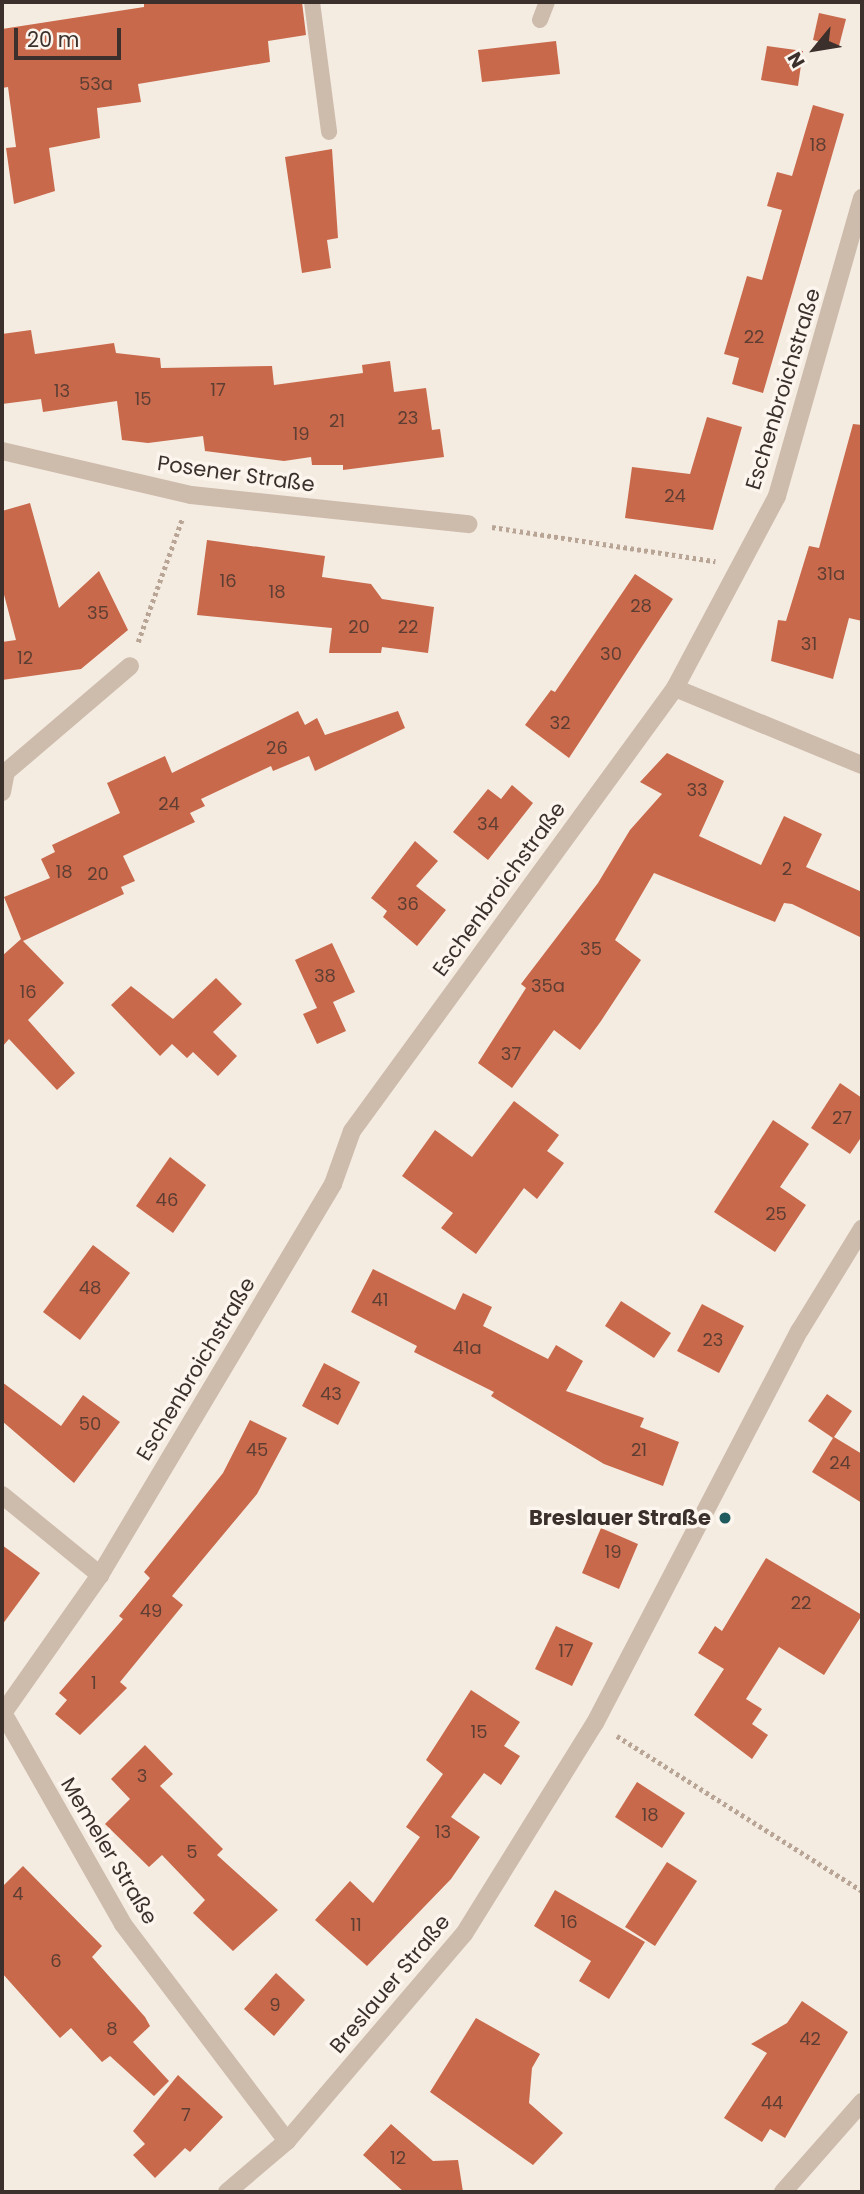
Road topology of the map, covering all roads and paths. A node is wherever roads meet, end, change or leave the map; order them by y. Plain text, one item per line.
1 (312, 2) edge
2 (547, 2) edge
3 (540, 20) dead end
4 (329, 132) dead end
5 (862, 198) edge
6 (2, 451) edge
7 (191, 495) junction
8 (468, 524) joint
9 (740, 565) junction
10 (130, 666) joint
11 (675, 688) junction
12 (862, 765) edge
13 (2, 792) edge
14 (862, 1229) edge
15 (2, 1495) edge
16 (100, 1575) junction
17 (595, 1723) junction
18 (862, 1891) edge
19 (862, 2102) edge
20 (287, 2141) junction
21 (227, 2192) edge
22 (783, 2192) edge

1 - 4 lane
2 - 3 lane
5 - 9 street, Eschenbroichstraße
6 - 7 street, Posener Straße
7 - 8 street, Posener Straße
7 - 10 path
8 - 9 path
9 - 11 street, Eschenbroichstraße
10 - 13 street
11 - 12 street
11 - 16 street, Eschenbroichstraße
14 - 17 street, Breslauer Straße
15 - 16 street
16 - 20 street, Memeler Straße
17 - 18 path
17 - 20 street, Breslauer Straße
19 - 22 street
20 - 21 street, Breslauer Straße

